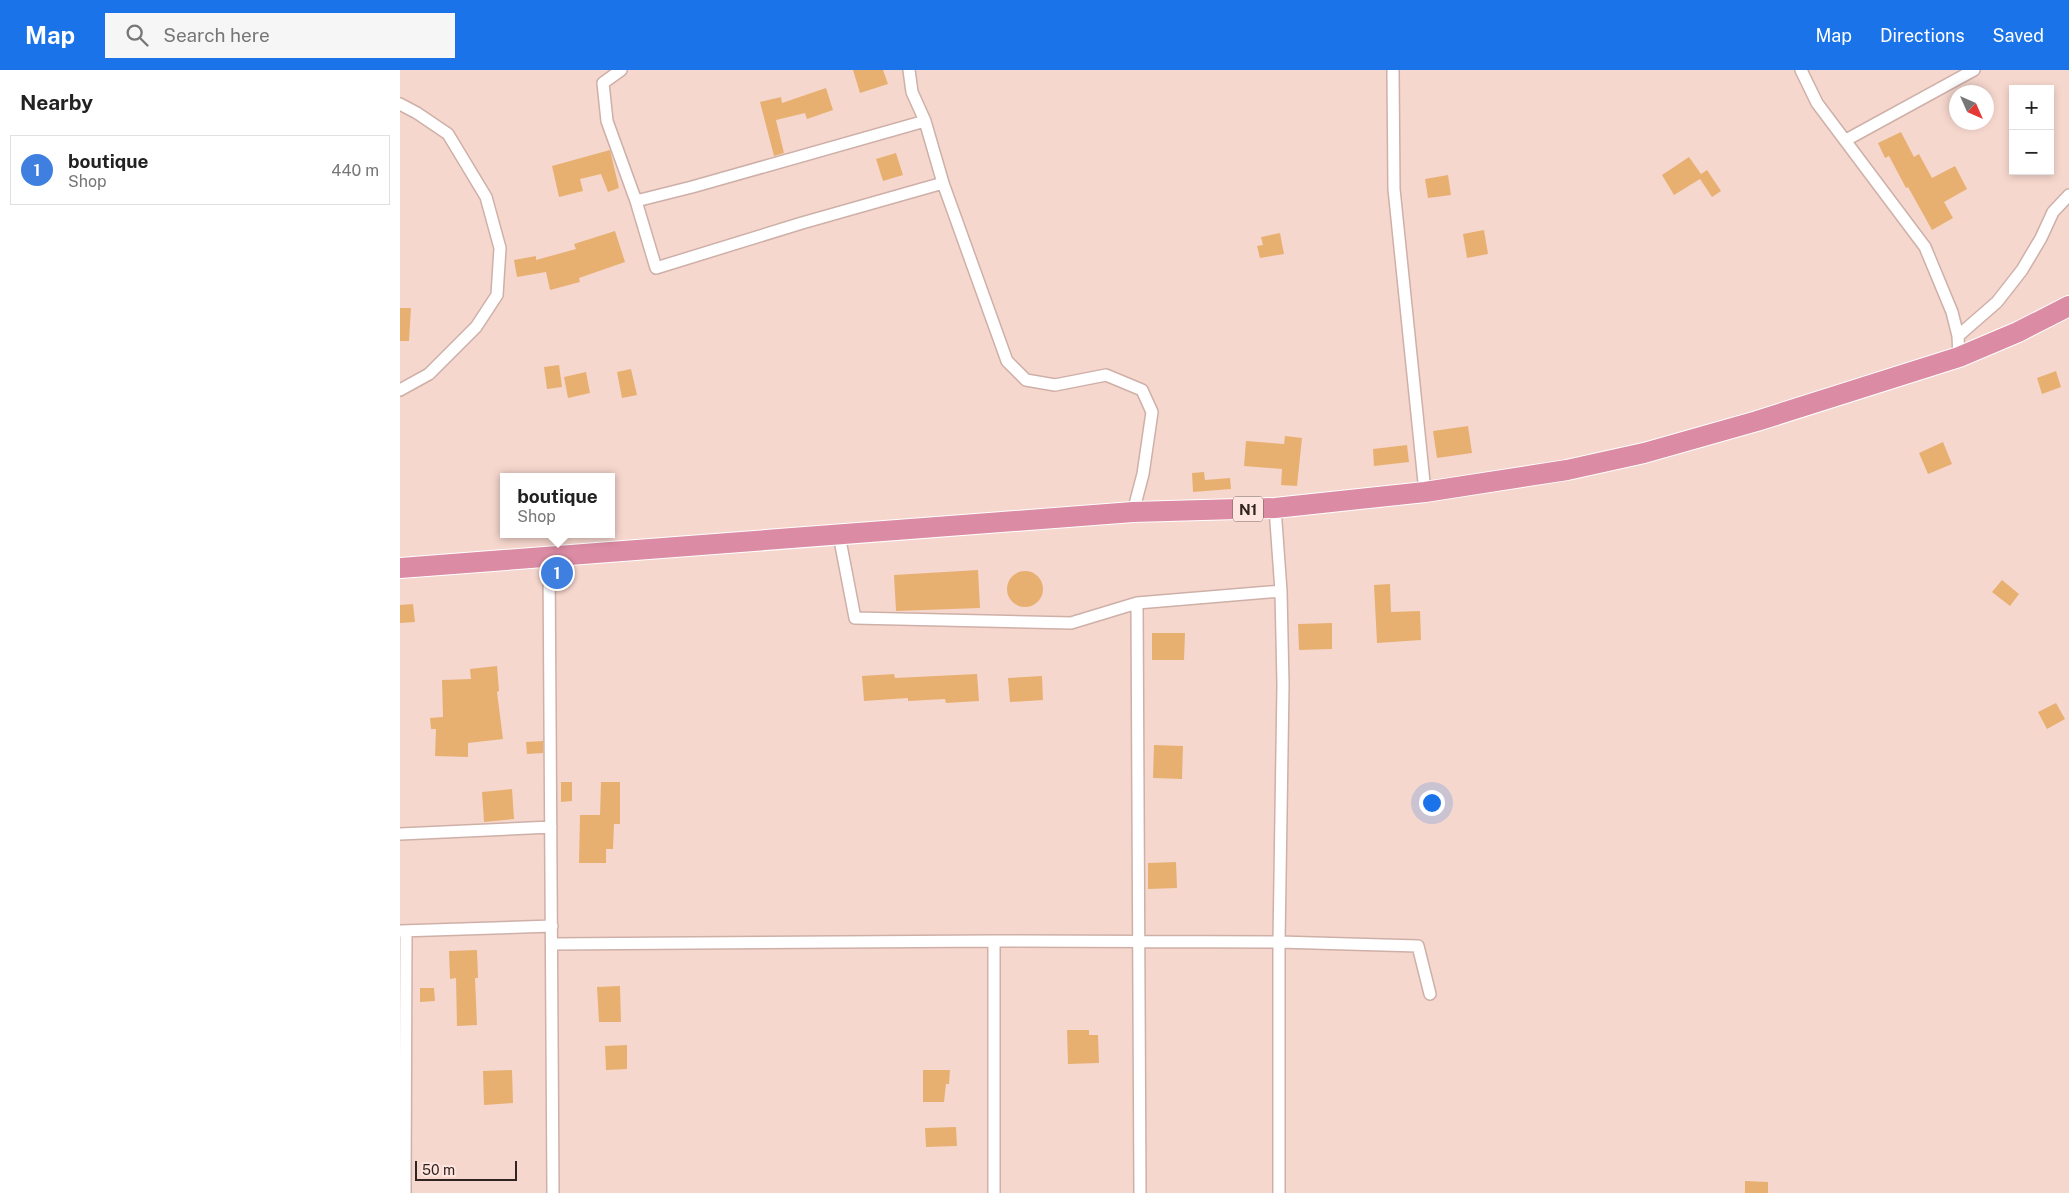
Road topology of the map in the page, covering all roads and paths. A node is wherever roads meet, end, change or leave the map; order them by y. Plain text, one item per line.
1 (620, 70) edge
2 (909, 70) edge
3 (1393, 70) edge
4 (1800, 70) edge
5 (1974, 70) edge
6 (400, 104) edge
7 (925, 121) junction
8 (1846, 140) junction
9 (943, 183) junction
10 (2069, 196) edge
11 (636, 200) junction
12 (2069, 306) edge
13 (1958, 336) junction
14 (1959, 357) junction
15 (400, 390) edge
16 (1425, 492) junction
17 (1275, 508) junction
18 (1133, 512) junction
19 (839, 535) junction
20 (549, 558) junction
21 (400, 568) edge
22 (1281, 591) junction
23 (1137, 603) junction
24 (551, 827) junction
25 (400, 834) edge
26 (552, 926) junction
27 (403, 931) edge
28 (994, 942) junction
29 (1140, 942) junction
30 (1279, 942) junction
31 (552, 944) junction
32 (1430, 994) dead end
33 (405, 1193) edge
34 (553, 1193) edge
35 (994, 1193) edge
36 (1140, 1193) edge
37 (1279, 1193) edge

1 - 11 street
2 - 7 street
3 - 16 street
4 - 8 street
5 - 8 street
6 - 15 street
7 - 9 street
7 - 11 street
8 - 13 street
9 - 11 street
9 - 18 street
10 - 13 street
12 - 14 highway, N1
13 - 14 street
14 - 16 highway, N1
16 - 17 highway, N1
17 - 18 highway, N1
17 - 22 street
18 - 19 highway, N1
19 - 20 highway, N1
19 - 23 street
20 - 21 highway, N1
20 - 24 street
22 - 23 street
22 - 30 street
23 - 29 street
24 - 25 street
24 - 26 street
26 - 27 street
26 - 31 street
27 - 33 street
28 - 29 street
28 - 31 street
28 - 35 street
29 - 30 street
29 - 36 street
30 - 32 street
30 - 37 street
31 - 34 street

